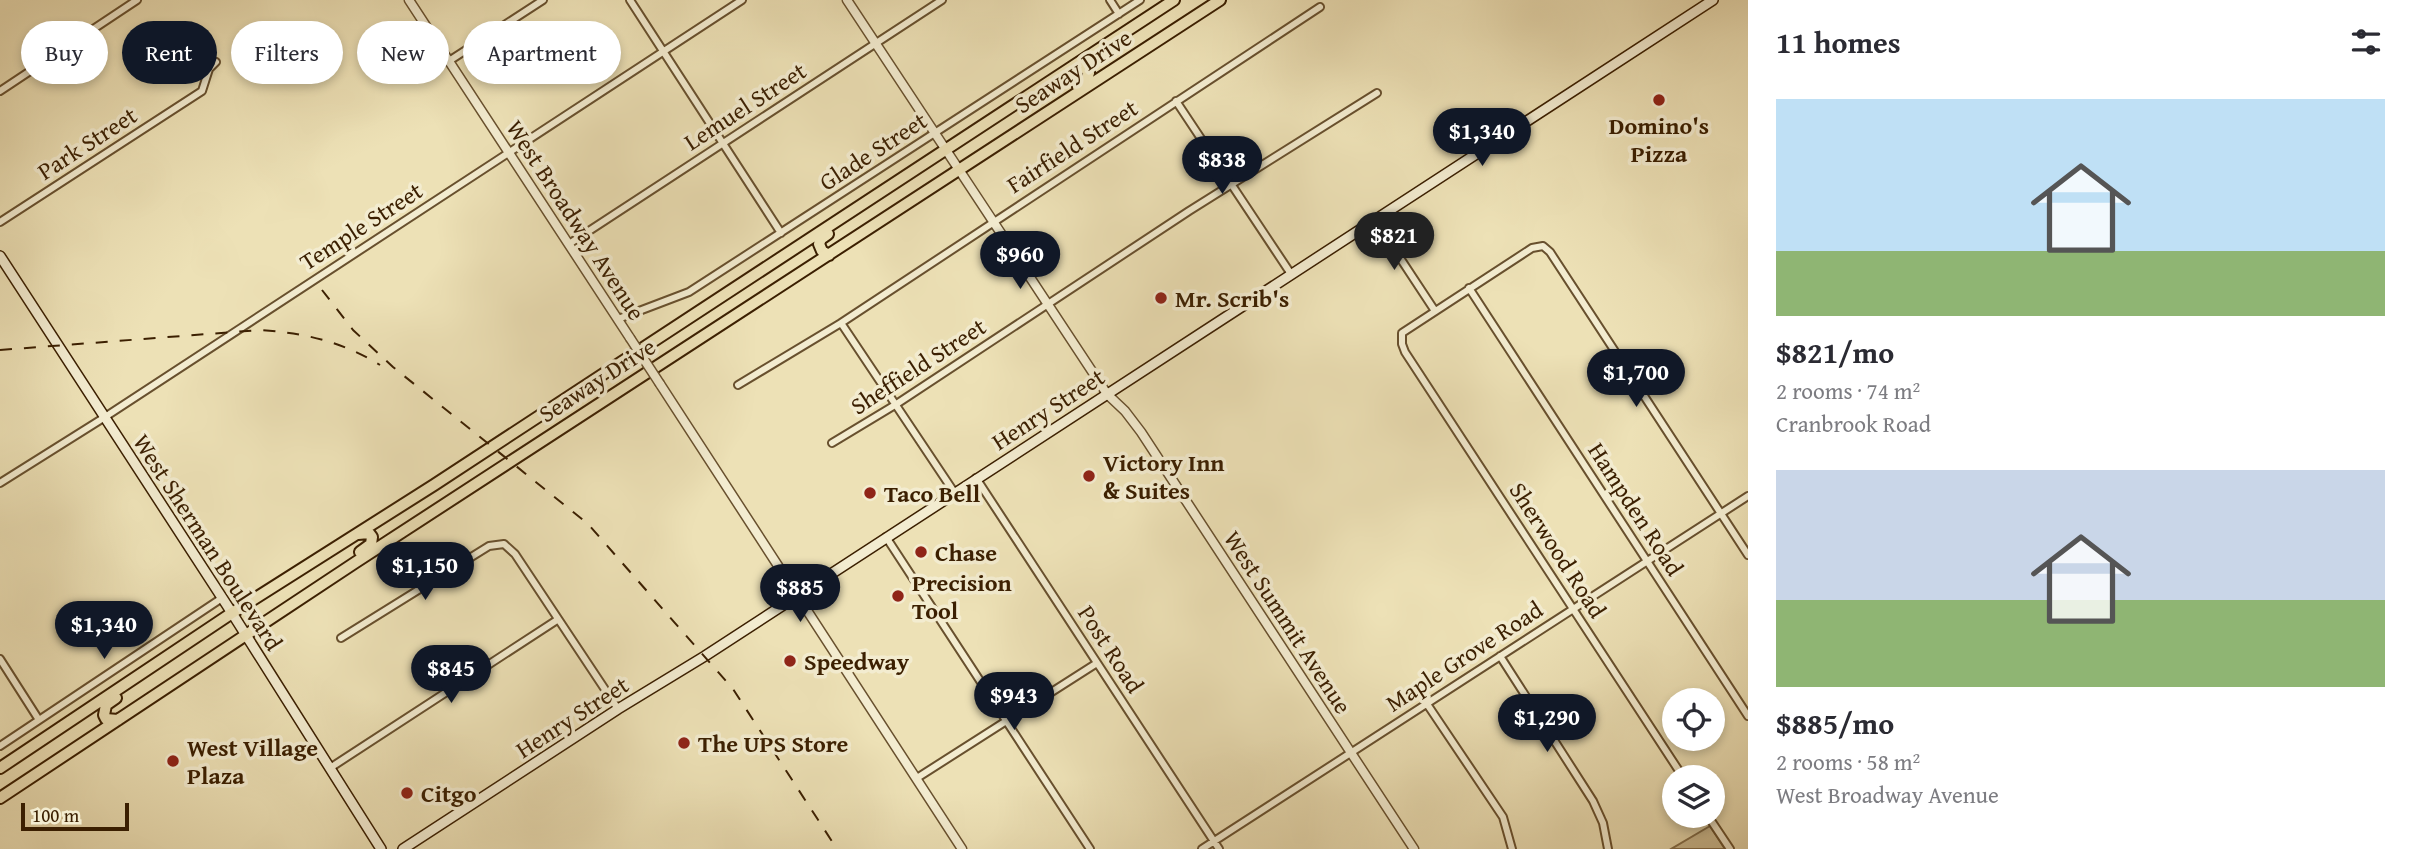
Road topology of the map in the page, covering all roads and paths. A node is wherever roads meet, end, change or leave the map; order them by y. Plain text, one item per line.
1 (138, 0) edge
2 (409, 0) edge
3 (543, 0) edge
4 (630, 0) edge
5 (741, 0) edge
6 (847, 0) edge
7 (942, 0) edge
8 (1110, 0) edge
9 (1140, 0) edge
10 (1174, 0) edge
11 (1220, 0) edge
12 (1713, 0) edge
13 (1320, 7) dead end
14 (1119, 14) junction
15 (423, 21) edge
16 (876, 43) junction
17 (663, 51) junction
18 (449, 61) joint
19 (1070, 68) junction
20 (204, 84) edge
21 (0, 91) edge
22 (1377, 93) dead end
23 (1176, 101) junction
24 (935, 134) junction
25 (723, 143) junction
26 (947, 151) junction
27 (508, 153) junction
28 (979, 157) junction
29 (959, 171) junction
30 (1231, 186) junction
31 (1375, 220) junction
32 (993, 221) junction
33 (0, 222) edge
34 (781, 233) junction
35 (569, 244) junction
36 (829, 254) junction
37 (0, 257) edge
38 (1291, 274) junction
39 (1469, 288) junction
40 (1047, 306) junction
41 (1435, 311) junction
42 (618, 319) junction
43 (841, 323) junction
44 (738, 385) dead end
45 (1107, 394) junction
46 (895, 405) junction
47 (105, 417) junction
48 (832, 443) dead end
49 (976, 478) junction
50 (0, 483) edge
51 (954, 492) junction
52 (1748, 496) edge
53 (1721, 514) junction
54 (357, 534) junction
55 (886, 537) junction
56 (1748, 555) edge
57 (1647, 561) junction
58 (798, 594) junction
59 (222, 598) junction
60 (1573, 608) junction
61 (228, 616) junction
62 (557, 620) junction
63 (261, 626) junction
64 (246, 636) junction
65 (341, 639) dead end
66 (1500, 656) junction
67 (0, 660) edge
68 (1097, 663) junction
69 (1427, 704) junction
70 (618, 709) junction
71 (1748, 716) edge
72 (39, 720) junction
73 (118, 720) junction
74 (1005, 721) junction
75 (0, 746) edge
76 (1350, 752) junction
77 (1675, 765) edge
78 (0, 768) edge
79 (330, 768) junction
80 (917, 778) junction
81 (0, 798) edge
82 (1716, 828) edge
83 (1213, 841) junction
84 (381, 849) edge
85 (403, 849) edge
86 (962, 849) edge
87 (1090, 849) edge
88 (1202, 849) edge
89 (1219, 849) edge
90 (1414, 849) edge
91 (1512, 849) edge
92 (1608, 849) edge
93 (1730, 849) edge

1 - 21 street
2 - 15 street, West Broadway Avenue
3 - 18 street
4 - 17 street
5 - 17 street, Temple Street
6 - 16 street, West Summit Avenue
7 - 16 street, Lemuel Street
8 - 14 street
9 - 14 street, Glade Street
10 - 19 highway, Seaway Drive
11 - 28 highway, Seaway Drive
12 - 31 main road, Henry Street
13 - 23 street, Fairfield Street
14 - 24 street, Glade Street
16 - 24 street, West Summit Avenue
16 - 25 street, Lemuel Street
17 - 25 street
17 - 27 street, Temple Street
18 - 27 street, West Broadway Avenue
19 - 26 highway, Seaway Drive
19 - 28 highway
20 - 33 street, Park Street
22 - 30 street, Sheffield Street
23 - 30 street
23 - 32 street, Fairfield Street
24 - 26 street, West Summit Avenue
24 - 34 street, Glade Street
25 - 34 street
25 - 35 street, Lemuel Street
26 - 29 street, West Summit Avenue
26 - 36 highway
26 - 54 highway, Seaway Drive
27 - 35 street, West Broadway Avenue
27 - 47 street, Temple Street
28 - 29 highway, Seaway Drive
29 - 32 street, West Summit Avenue
29 - 36 highway, Seaway Drive
30 - 38 street
30 - 40 street, Sheffield Street
31 - 38 main road, Henry Street
31 - 41 street
32 - 40 street, West Summit Avenue
32 - 43 street, Fairfield Street
34 - 42 street, Glade Street
35 - 42 street, West Broadway Avenue
36 - 63 highway, Seaway Drive
37 - 47 main road, West Sherman Boulevard
38 - 45 main road, Henry Street
39 - 41 street
39 - 53 street
39 - 57 street, Hampden Road
40 - 45 street, West Summit Avenue
40 - 46 street, Sheffield Street
41 - 60 street, Sherwood Road
42 - 58 street, West Broadway Avenue, bridge
43 - 44 street, Fairfield Street
43 - 46 street
45 - 49 main road, Henry Street
45 - 76 street, West Summit Avenue
46 - 48 street, Sheffield Street
46 - 51 street
47 - 50 street, Temple Street
47 - 59 main road, West Sherman Boulevard
49 - 51 main road, Henry Street
49 - 68 street, Post Road
51 - 55 main road, Henry Street
52 - 53 street, Maple Grove Road
53 - 56 street
53 - 57 street, Maple Grove Road
54 - 61 highway, Seaway Drive
54 - 63 highway
55 - 58 main road, Henry Street
55 - 74 street
57 - 60 street, Maple Grove Road
57 - 71 street, Hampden Road
58 - 70 main road, Henry Street
58 - 80 street, West Broadway Avenue
59 - 61 main road, West Sherman Boulevard
59 - 72 street
60 - 66 street, Maple Grove Road
60 - 77 street, Sherwood Road
61 - 64 main road, West Sherman Boulevard
61 - 73 highway
61 - 78 highway, Seaway Drive
62 - 65 street
62 - 70 street
62 - 79 street
63 - 64 highway, Seaway Drive
64 - 73 highway, Seaway Drive
64 - 79 main road, West Sherman Boulevard
66 - 69 street, Maple Grove Road
66 - 92 street
67 - 72 street
68 - 74 street
68 - 83 street, Post Road
69 - 76 street, Maple Grove Road
69 - 91 street
70 - 85 main road, Henry Street
72 - 75 street
73 - 81 highway, Seaway Drive
74 - 80 street
74 - 87 street
76 - 83 street, Maple Grove Road
76 - 90 street, West Summit Avenue
79 - 84 main road, West Sherman Boulevard
80 - 86 street, West Broadway Avenue
82 - 93 street
83 - 88 street, Maple Grove Road
83 - 89 street, Post Road

